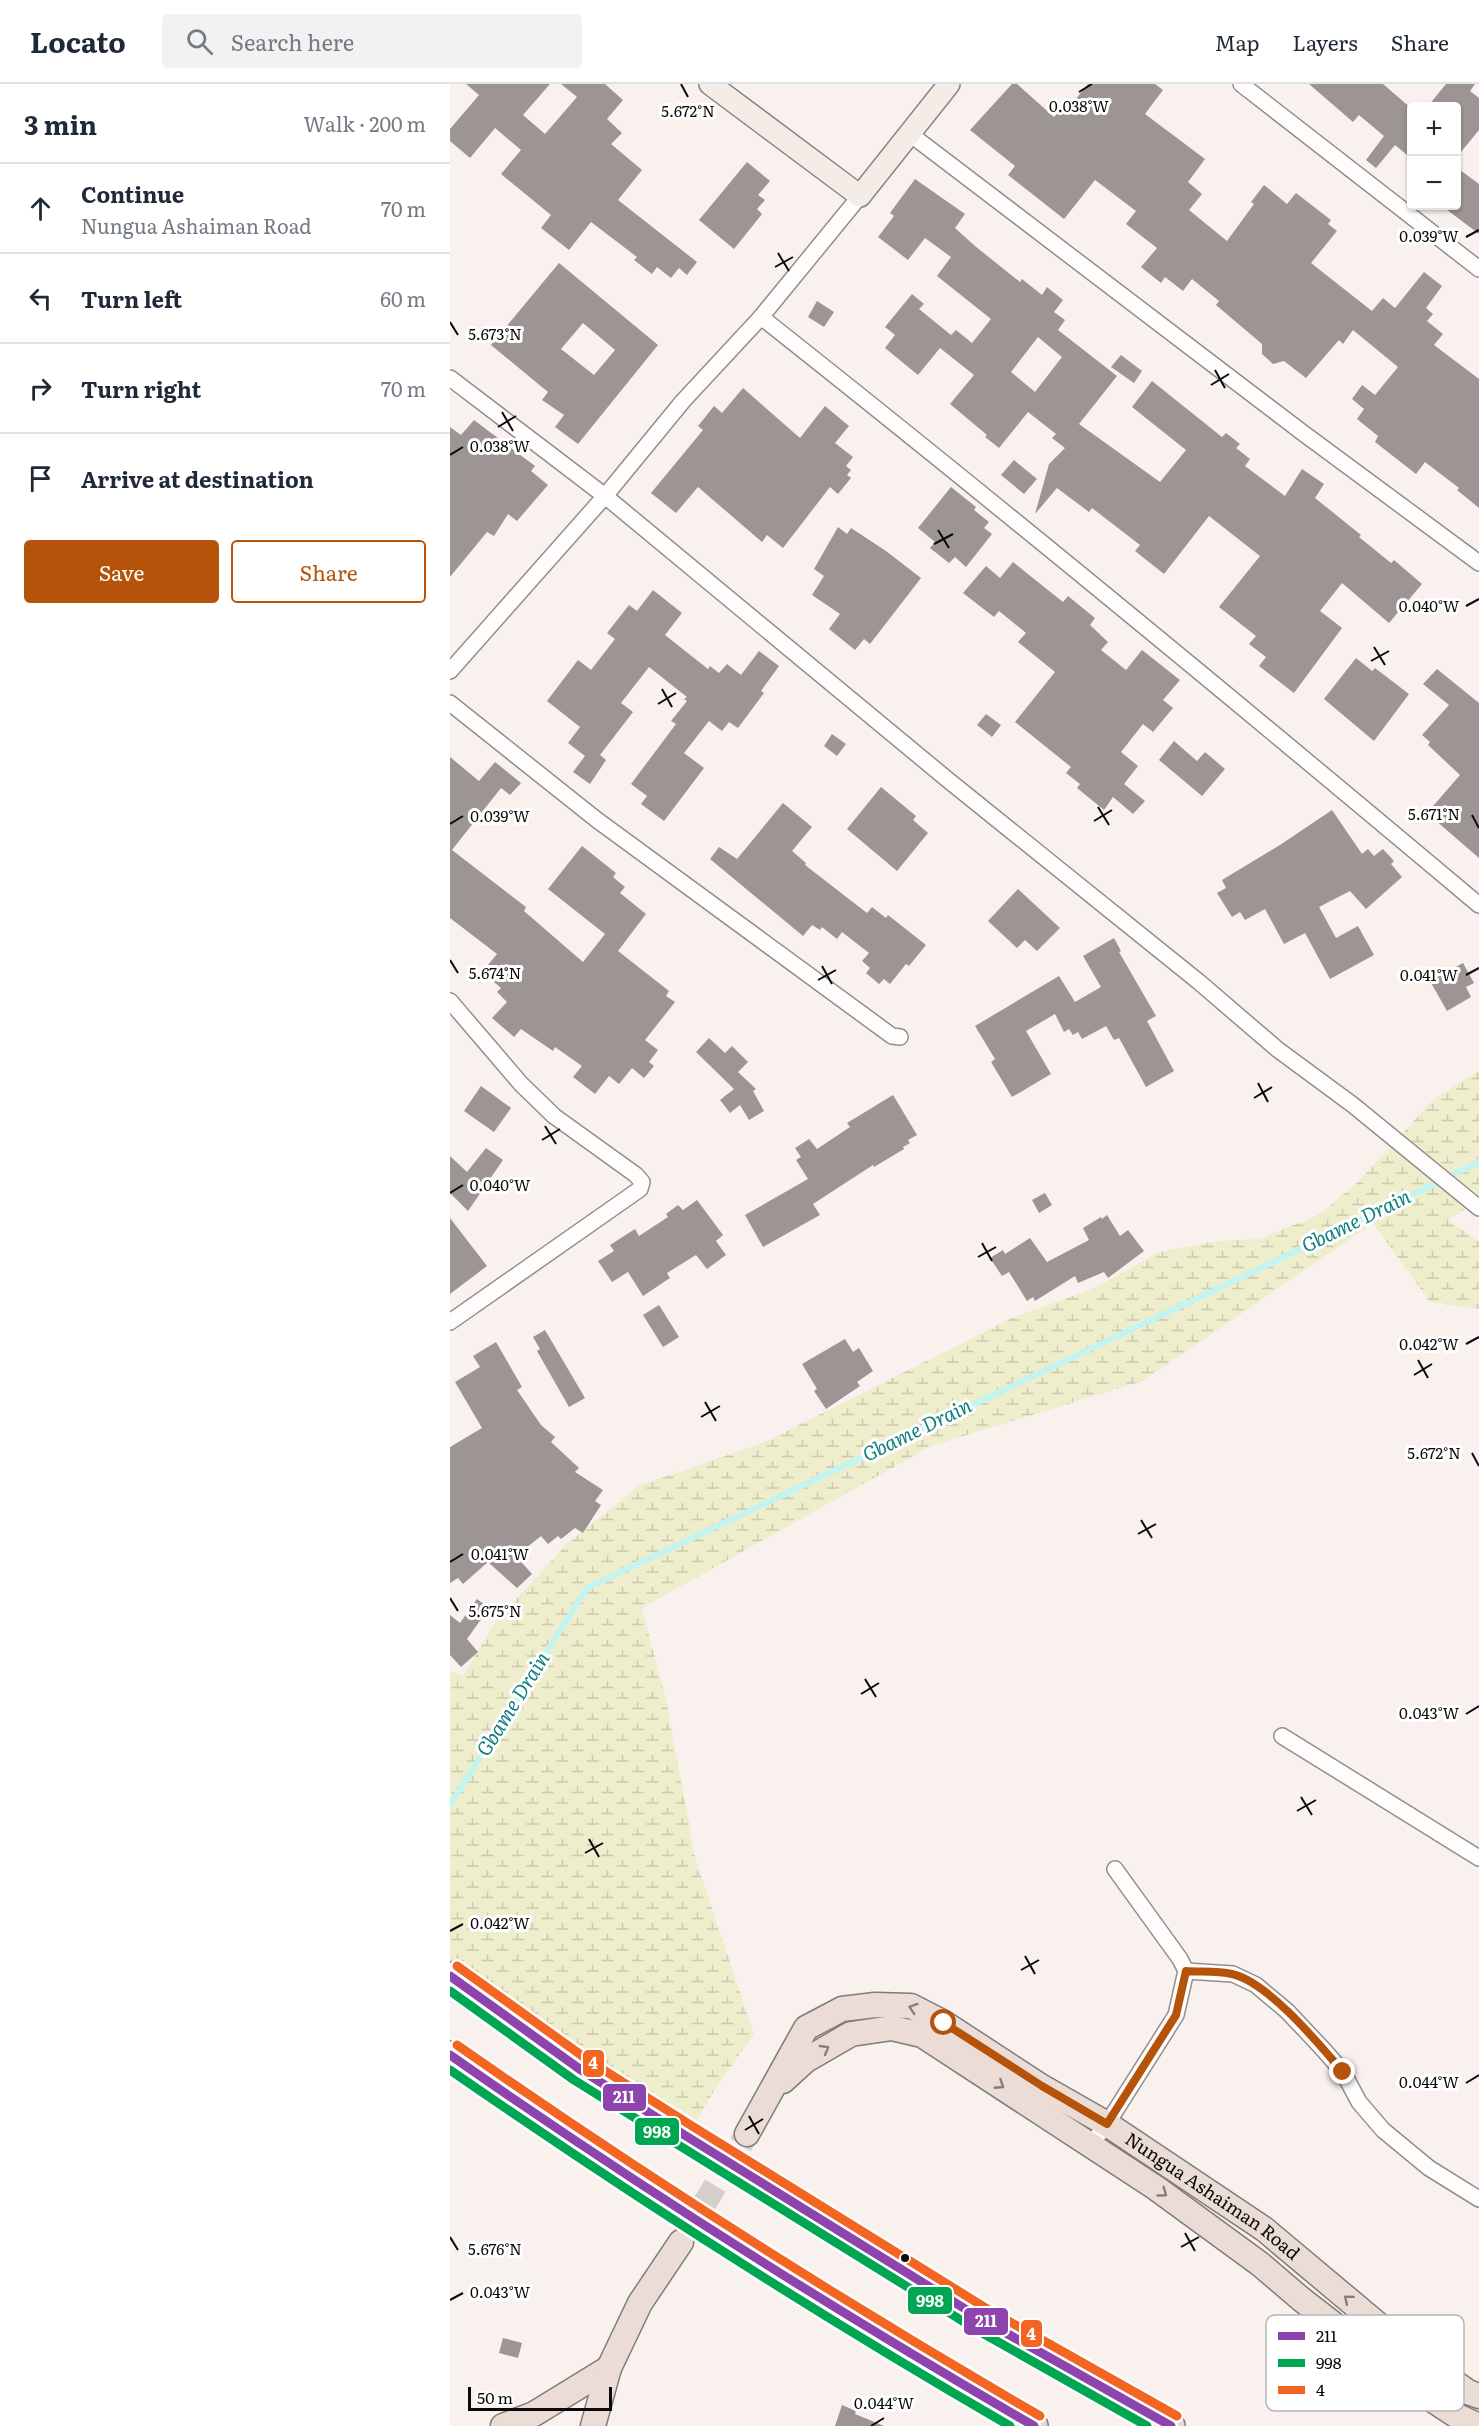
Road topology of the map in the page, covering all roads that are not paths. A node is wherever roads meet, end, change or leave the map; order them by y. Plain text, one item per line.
1 (710, 84) edge
2 (949, 84) edge
3 (1241, 84) edge
4 (910, 134) junction
5 (860, 196) junction
6 (1479, 269) edge
7 (761, 317) junction
8 (450, 378) edge
9 (605, 496) junction
10 (1479, 563) edge
11 (450, 671) edge
12 (450, 703) edge
13 (1479, 905) edge
14 (450, 1000) edge
15 (900, 1037) dead end
16 (1477, 1206) edge
17 (450, 1322) edge
18 (1282, 1736) dead end
19 (1479, 1858) edge
20 (1115, 1869) dead end
21 (1186, 1971) junction
22 (450, 1976) edge
23 (450, 2055) edge
24 (764, 2099) junction
25 (1107, 2124) junction
26 (747, 2134) tunnel mouth
27 (1091, 2144) junction
28 (1479, 2199) edge
29 (681, 2242) tunnel mouth
30 (1322, 2315) edge
31 (1367, 2315) edge
32 (609, 2368) junction
33 (1464, 2388) edge
34 (1479, 2396) edge
35 (1449, 2411) edge
36 (503, 2426) edge
37 (593, 2426) edge
38 (1034, 2426) edge
39 (1171, 2426) edge
40 (1479, 2426) edge

1 - 5 street
2 - 4 street
3 - 6 street
4 - 5 street
4 - 10 street
5 - 7 street
7 - 9 street
7 - 13 street
8 - 9 street
9 - 11 street
9 - 16 street
12 - 15 street
14 - 17 street
18 - 19 street
20 - 21 street
21 - 25 street
21 - 28 street
22 - 39 highway
23 - 38 highway
25 -> 24 main road, Nungua Ashaiman Road
24 - 26 main road, Nungua Ashaiman Road
24 -> 27 main road, Nungua Ashaiman Road
25 - 27 street
31 -> 25 main road, Nungua Ashaiman Road
27 -> 30 main road, Nungua Ashaiman Road
29 - 32 main road
32 - 36 main road
32 - 37 main road
34 -> 33 main road, Nungua Ashaiman Road
35 -> 40 main road, Nungua Ashaiman Road

